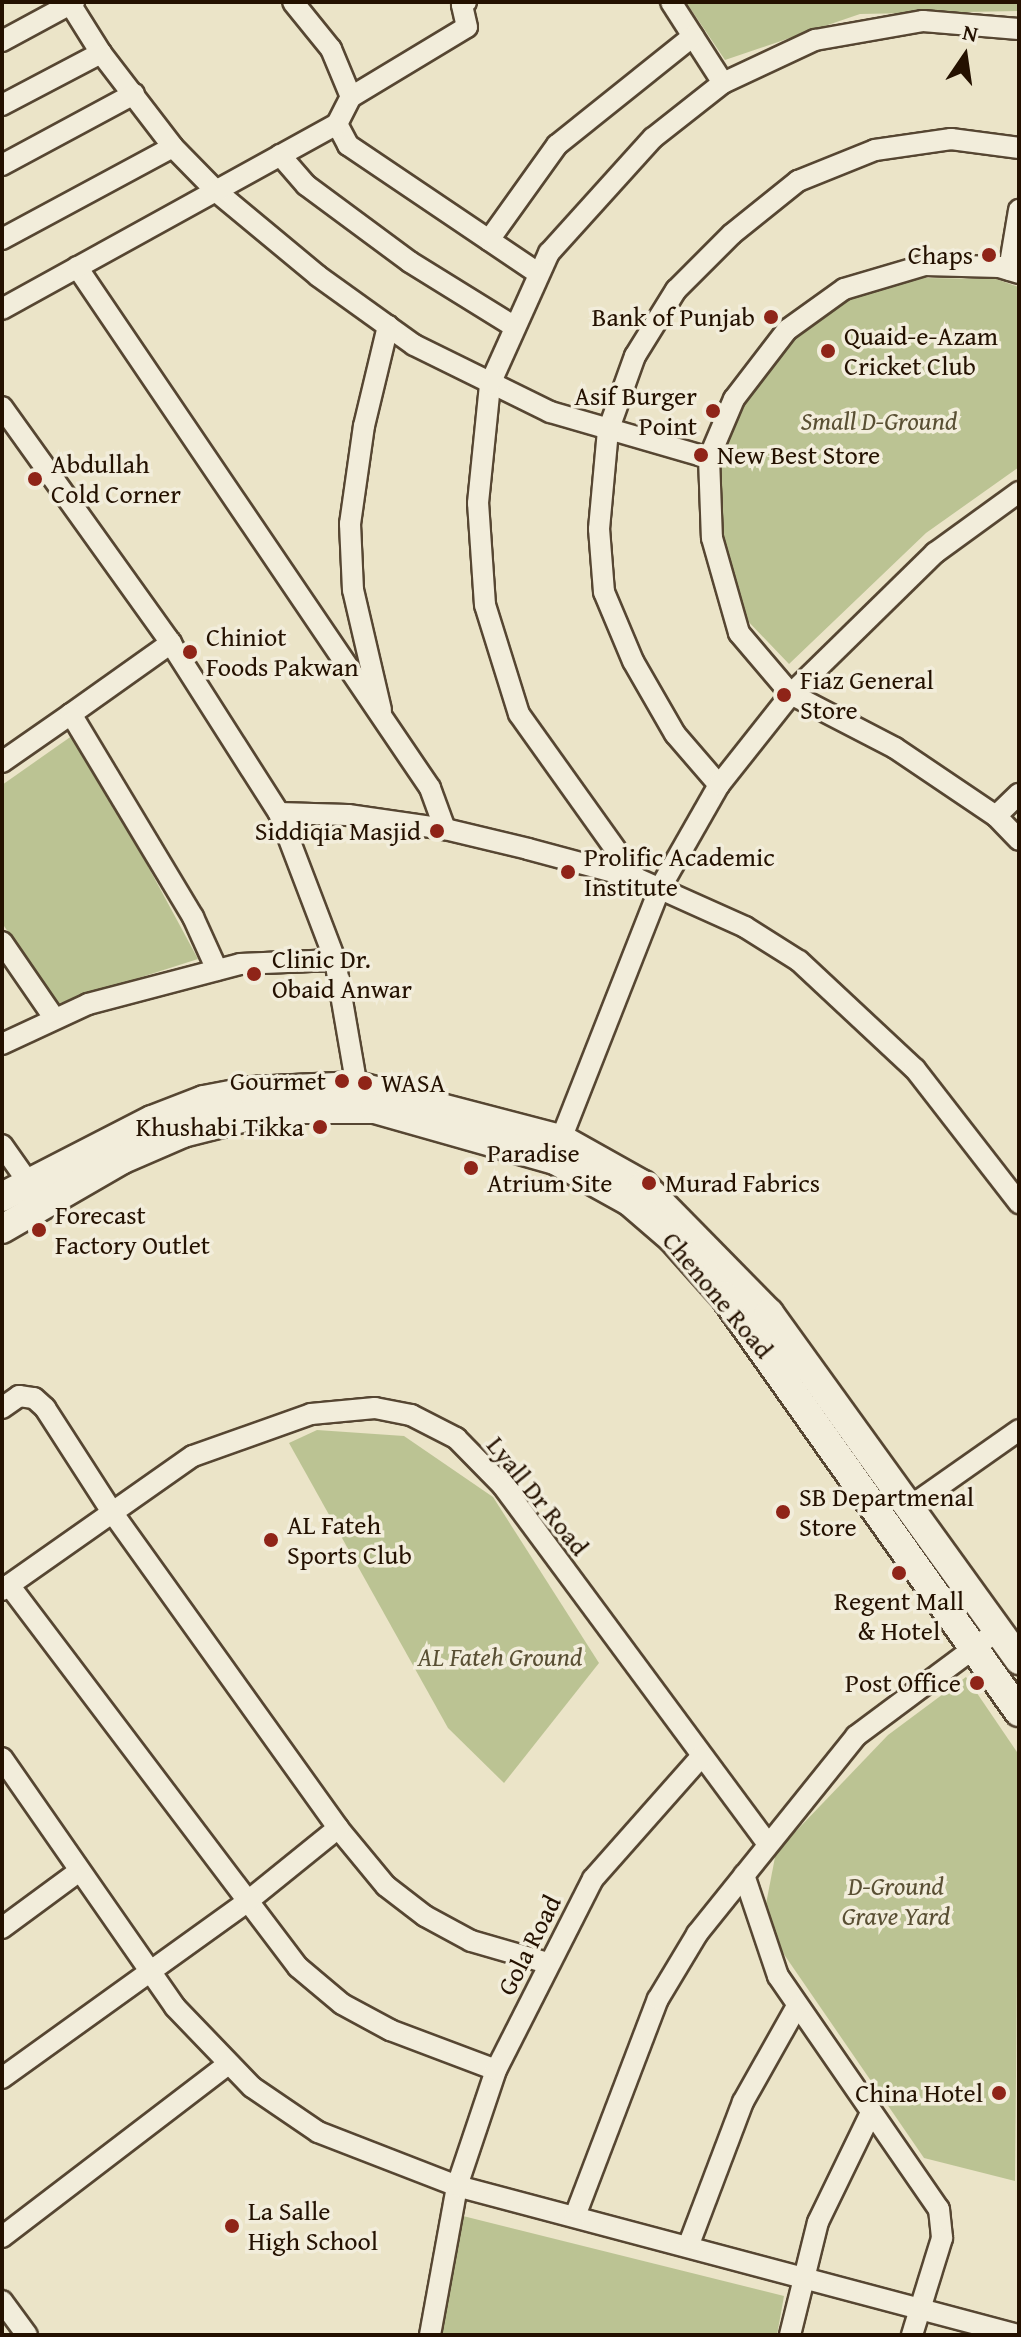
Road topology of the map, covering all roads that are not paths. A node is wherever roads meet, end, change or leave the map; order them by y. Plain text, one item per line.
1 (293, 2) edge
2 (466, 2) edge
3 (671, 2) edge
4 (71, 3) edge
5 (1019, 29) edge
6 (693, 36) junction
7 (2, 41) edge
8 (101, 53) junction
9 (723, 83) junction
10 (134, 94) junction
11 (351, 97) junction
12 (2, 105) edge
13 (337, 124) junction
14 (173, 147) junction
15 (1019, 148) edge
16 (280, 155) junction
17 (2, 165) edge
18 (217, 192) junction
19 (1019, 210) edge
20 (2, 239) edge
21 (489, 240) junction
22 (77, 267) junction
23 (1014, 272) edge
24 (539, 274) junction
25 (2, 309) edge
26 (388, 326) junction
27 (515, 327) junction
28 (490, 384) junction
29 (2, 407) edge
30 (608, 431) junction
31 (709, 458) junction
32 (1019, 492) edge
33 (171, 643) junction
34 (791, 694) junction
35 (71, 714) junction
36 (383, 719) junction
37 (2, 762) edge
38 (719, 785) junction
39 (1019, 794) edge
40 (279, 813) junction
41 (996, 816) junction
42 (445, 829) junction
43 (1019, 840) edge
44 (636, 878) junction
45 (659, 890) junction
46 (2, 942) edge
47 (335, 960) junction
48 (217, 970) junction
49 (55, 1019) junction
50 (2, 1044) edge
51 (359, 1097) junction
52 (561, 1139) junction
53 (2, 1145) edge
54 (28, 1182) junction
55 (2, 1197) edge
56 (1019, 1203) edge
57 (2, 1229) edge
58 (2, 1408) edge
59 (1019, 1430) edge
60 (911, 1506) junction
61 (112, 1512) junction
62 (6, 1587) edge
63 (998, 1630) junction
64 (975, 1647) junction
65 (1019, 1660) edge
66 (1019, 1712) edge
67 (2, 1758) edge
68 (700, 1758) junction
69 (338, 1828) junction
70 (768, 1844) junction
71 (78, 1872) junction
72 (744, 1875) junction
73 (248, 1901) junction
74 (2, 1928) edge
75 (547, 1963) junction
76 (150, 1972) junction
77 (797, 2006) junction
78 (227, 2065) junction
79 (496, 2070) junction
80 (2, 2078) edge
81 (871, 2113) junction
82 (457, 2186) junction
83 (575, 2216) junction
84 (2, 2237) edge
85 (689, 2244) junction
86 (802, 2277) junction
87 (2, 2301) edge
88 (916, 2311) junction
89 (27, 2335) edge
90 (430, 2335) edge
91 (790, 2335) edge
92 (912, 2335) edge
93 (1018, 2335) edge

1 - 11 street
2 - 11 street
3 - 6 street
4 - 7 street
4 - 8 street
5 - 9 street
6 - 9 street
6 - 21 street
8 - 10 street
8 - 12 street
9 - 24 street
10 - 14 street
10 - 17 street
11 - 13 street
13 - 16 street
13 - 21 street
14 - 18 street
14 - 20 street
15 - 30 street
16 - 18 street
16 - 27 street
18 - 22 street
18 - 26 street
19 - 23 street
21 - 24 street
22 - 25 street
22 - 36 street
23 - 31 street
24 - 27 street
26 - 28 street
26 - 36 street
27 - 28 street
28 - 30 street
28 - 44 street
29 - 33 street
30 - 31 street
30 - 38 street
31 - 34 street
32 - 34 street
33 - 35 street
33 - 40 street
34 - 38 street
34 - 41 street
35 - 37 street
35 - 48 street
36 - 42 street
38 - 45 street
39 - 41 street
40 - 42 street
40 - 47 street
41 - 43 street
42 - 44 street
44 - 45 street
45 - 52 street
45 - 56 street
46 - 49 street
47 - 48 street
47 - 51 street
48 - 49 street
49 - 50 street
51 - 52 street, Chenone Road
51 - 54 street, Chenone Road
51 - 57 street, Chenone Road
51 - 64 street, Chenone Road
52 - 60 street, Chenone Road
53 - 54 street
54 - 55 street, Chenone Road
58 - 61 street
59 - 60 street
60 - 63 street, Chenone Road
61 - 62 street, Lyall Dr Road
61 - 68 street, Lyall Dr Road
61 - 69 street
62 - 73 street
63 - 64 street
63 - 65 street, Chenone Road
64 - 66 street, Chenone Road
64 - 70 street
67 - 71 street
68 - 70 street, Lyall Dr Road
68 - 75 street, Gola Road
69 - 73 street
69 - 75 street
70 - 72 street
71 - 74 street
71 - 76 street
72 - 77 street
72 - 83 street
73 - 76 street
73 - 79 street
75 - 79 street, Gola Road
76 - 78 street
76 - 80 street
77 - 81 street
77 - 85 street
78 - 82 street
78 - 84 street
79 - 82 street, Gola Road
81 - 86 street
81 - 88 street
82 - 83 street
82 - 90 street, Gola Road
83 - 85 street
85 - 86 street
86 - 88 street
86 - 91 street
87 - 89 street
88 - 92 street
88 - 93 street

